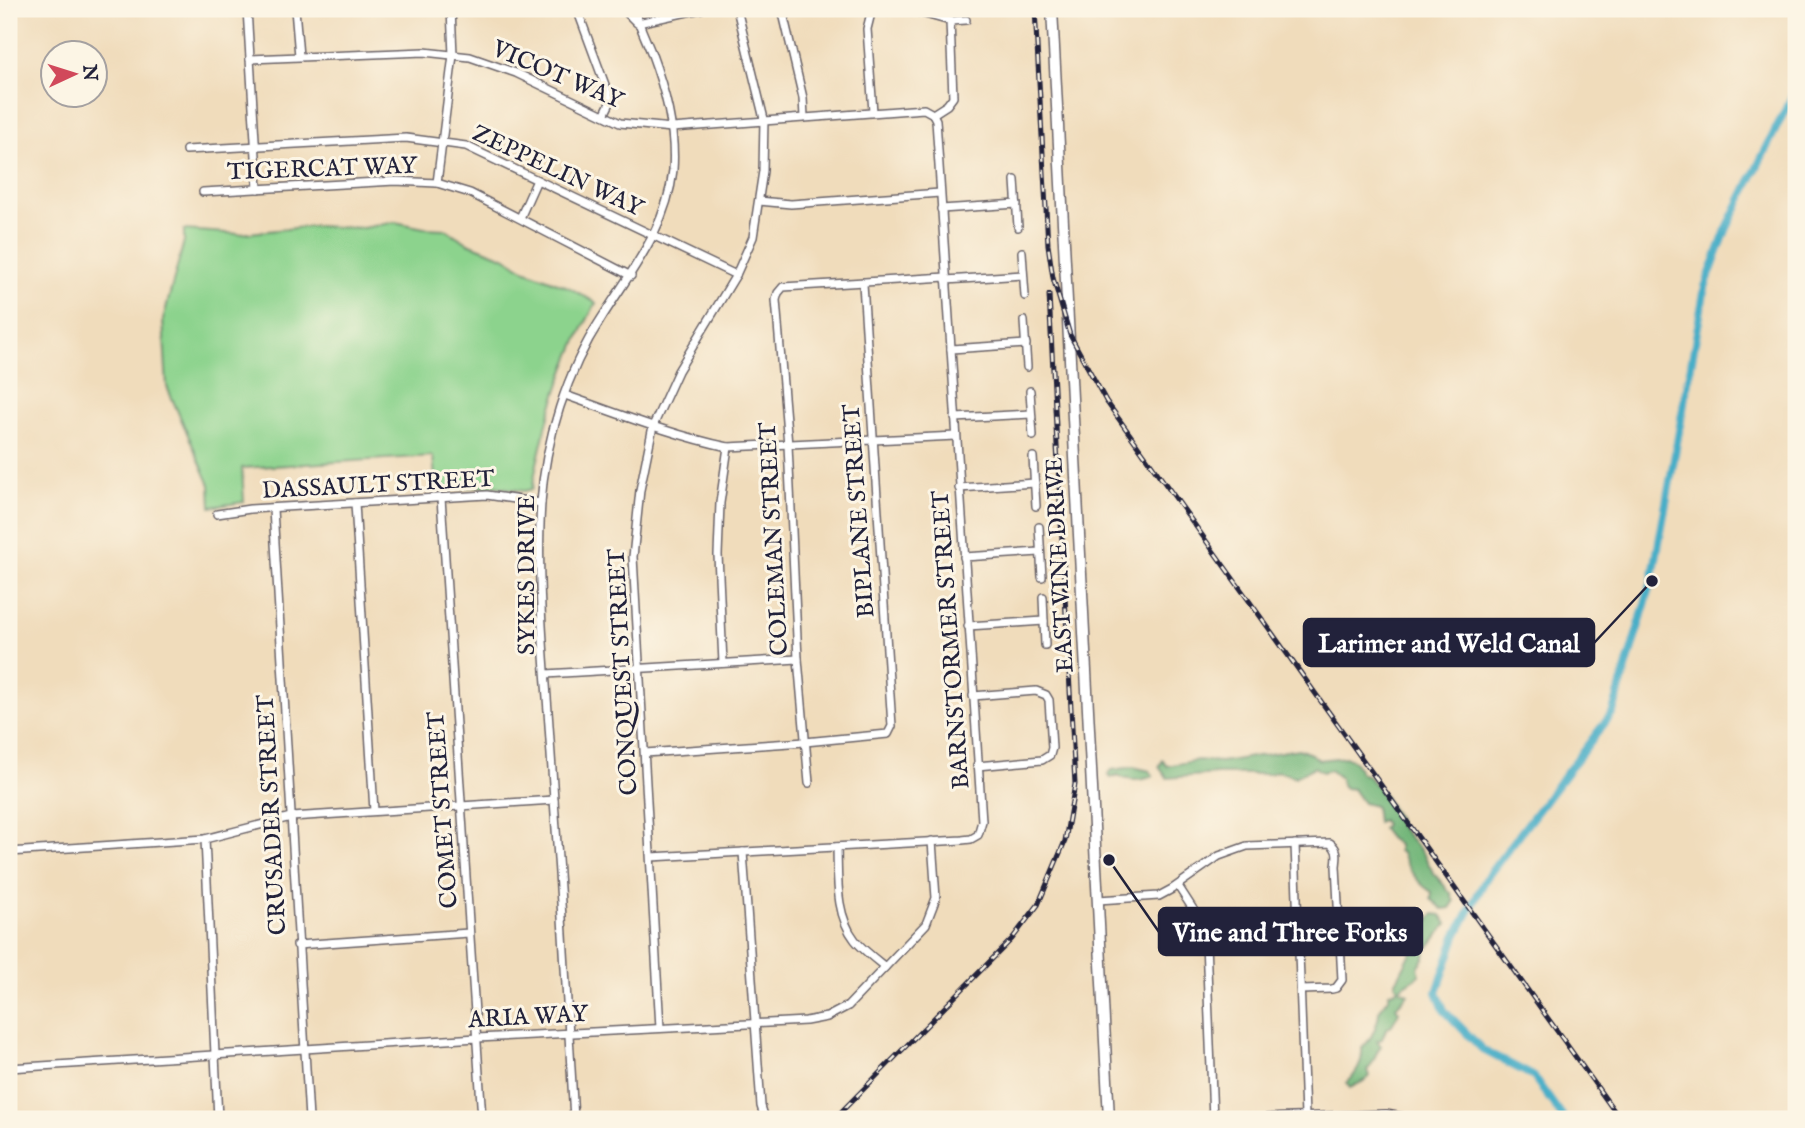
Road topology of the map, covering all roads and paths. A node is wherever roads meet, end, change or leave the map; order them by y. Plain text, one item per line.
1 (247, 9) edge
2 (295, 9) edge
3 (451, 9) edge
4 (577, 9) edge
5 (626, 9) edge
6 (635, 9) edge
7 (701, 9) edge
8 (737, 9) edge
9 (782, 9) edge
10 (872, 9) edge
11 (907, 9) edge
12 (1052, 9) edge
13 (966, 20) dead end
14 (950, 21) junction
15 (638, 23) junction
16 (453, 55) junction
17 (299, 56) junction
18 (250, 59) junction
19 (873, 112) junction
20 (933, 114) junction
21 (604, 115) junction
22 (804, 117) junction
23 (764, 119) junction
24 (672, 128) junction
25 (442, 141) junction
26 (255, 145) junction
27 (186, 150) dead end
28 (537, 180) junction
29 (1015, 180) dead end
30 (437, 183) junction
31 (258, 189) junction
32 (203, 192) dead end
33 (940, 193) junction
34 (760, 201) junction
35 (1017, 204) junction
36 (941, 209) junction
37 (520, 218) junction
38 (1018, 227) dead end
39 (654, 236) junction
40 (1022, 252) dead end
41 (736, 275) junction
42 (1023, 275) junction
43 (631, 276) junction
44 (946, 278) junction
45 (863, 284) junction
46 (1025, 296) dead end
47 (1024, 321) dead end
48 (1026, 344) junction
49 (951, 349) junction
50 (1027, 367) dead end
51 (1030, 391) dead end
52 (565, 395) junction
53 (1031, 414) junction
54 (955, 418) junction
55 (653, 426) junction
56 (956, 436) junction
57 (1033, 436) dead end
58 (872, 441) junction
59 (788, 444) junction
60 (728, 447) junction
61 (1033, 457) dead end
62 (1035, 483) junction
63 (960, 488) junction
64 (441, 498) junction
65 (355, 503) junction
66 (541, 503) junction
67 (1036, 506) dead end
68 (273, 509) junction
69 (217, 514) dead end
70 (1039, 527) dead end
71 (1040, 552) junction
72 (964, 557) junction
73 (1042, 577) dead end
74 (1042, 597) dead end
75 (1044, 621) junction
76 (968, 626) junction
77 (1045, 645) dead end
78 (798, 659) junction
79 (723, 663) junction
80 (640, 668) junction
81 (546, 674) junction
82 (973, 695) junction
83 (805, 742) junction
84 (645, 753) junction
85 (977, 766) junction
86 (809, 783) dead end
87 (554, 800) junction
88 (461, 806) junction
89 (374, 811) junction
90 (291, 817) junction
91 (205, 839) junction
92 (932, 841) junction
93 (1295, 844) junction
94 (837, 847) junction
95 (9, 852) edge
96 (743, 852) junction
97 (651, 857) junction
98 (1178, 886) junction
99 (1098, 900) junction
100 (469, 933) junction
101 (298, 945) junction
102 (884, 967) junction
103 (1301, 990) junction
104 (756, 1023) junction
105 (660, 1028) junction
106 (570, 1033) junction
107 (477, 1038) junction
108 (305, 1050) junction
109 (215, 1055) junction
110 (9, 1068) edge
111 (1305, 1116) junction
112 (1374, 1117) edge
113 (218, 1119) edge
114 (309, 1119) edge
115 (482, 1119) edge
116 (574, 1119) edge
117 (765, 1119) edge
118 (1109, 1119) edge
119 (1213, 1119) edge
120 (1233, 1119) edge
121 (1415, 1119) edge

1 - 18 street
2 - 17 street
3 - 16 street
4 - 21 street
5 - 15 street
6 - 15 street
7 - 15 street
8 - 23 street, CONQUEST STREET
9 - 22 street
10 - 19 street
11 - 14 street
12 - 99 street, EAST VINE DRIVE
13 - 14 street
14 - 20 street
15 - 24 street, SYKES DRIVE
16 - 17 street, VICOT WAY
16 - 21 street, VICOT WAY
16 - 25 street
17 - 18 street, VICOT WAY
18 - 26 street
19 - 20 street, VICOT WAY
19 - 22 street, VICOT WAY
20 - 33 street, BARNSTORMER STREET
21 - 24 street, VICOT WAY
22 - 23 street, VICOT WAY
23 - 24 street, VICOT WAY
23 - 34 street, CONQUEST STREET
24 - 39 street, SYKES DRIVE
25 - 26 street, ZEPPELIN WAY
25 - 28 street, ZEPPELIN WAY
25 - 30 street
26 - 27 street, ZEPPELIN WAY
26 - 31 street
28 - 37 street
28 - 39 street, ZEPPELIN WAY
29 - 35 street
30 - 31 street, TIGERCAT WAY
30 - 37 street, TIGERCAT WAY
31 - 32 street, TIGERCAT WAY
33 - 34 street
33 - 36 street, BARNSTORMER STREET
34 - 41 street, CONQUEST STREET
35 - 36 street
35 - 38 street
36 - 44 street, BARNSTORMER STREET
37 - 43 street, TIGERCAT WAY
39 - 41 street, ZEPPELIN WAY
39 - 43 street, SYKES DRIVE
40 - 42 street
41 - 55 street, CONQUEST STREET
42 - 44 street
42 - 46 street
43 - 52 street, SYKES DRIVE
44 - 45 street
44 - 49 street, BARNSTORMER STREET
45 - 58 street, BIPLANE STREET
45 - 59 street, COLEMAN STREET
47 - 48 street
48 - 49 street
48 - 50 street
49 - 54 street, BARNSTORMER STREET
51 - 53 street
52 - 55 street
52 - 66 street, SYKES DRIVE
53 - 54 street
53 - 57 street
54 - 56 street, BARNSTORMER STREET
55 - 60 street
55 - 80 street, CONQUEST STREET
56 - 58 street
56 - 63 street, BARNSTORMER STREET
58 - 59 street
58 - 83 street, BIPLANE STREET
59 - 60 street
59 - 78 street, COLEMAN STREET
60 - 79 street
61 - 62 street
62 - 63 street
62 - 67 street
63 - 72 street, BARNSTORMER STREET
64 - 65 street, DASSAULT STREET
64 - 66 street, DASSAULT STREET
64 - 88 street, COMET STREET
65 - 68 street, DASSAULT STREET
65 - 89 street
66 - 81 street, SYKES DRIVE
68 - 69 street, DASSAULT STREET
68 - 90 street, CRUSADER STREET
70 - 71 street
71 - 72 street
71 - 73 street
72 - 76 street, BARNSTORMER STREET
74 - 75 street
75 - 76 street
75 - 77 street
76 - 82 street, BARNSTORMER STREET
78 - 79 street
78 - 83 street, COLEMAN STREET
79 - 80 street
80 - 81 street
80 - 84 street, CONQUEST STREET
81 - 87 street, SYKES DRIVE
82 - 85 street, BARNSTORMER STREET
82 - 85 street
83 - 84 street
83 - 86 street, COLEMAN STREET
84 - 97 street, CONQUEST STREET
85 - 92 street, BARNSTORMER STREET
87 - 88 street
87 - 106 street, SYKES DRIVE
88 - 89 street
88 - 100 street, COMET STREET
89 - 90 street
90 - 91 street
90 - 101 street, CRUSADER STREET
91 - 95 street
91 - 109 street
92 - 94 street, BARNSTORMER STREET
92 - 102 street, ARIA WAY
93 - 98 street
93 - 103 street
93 - 103 street
94 - 96 street, BARNSTORMER STREET
94 - 102 street
96 - 97 street, BARNSTORMER STREET
96 - 104 street
97 - 105 street, CONQUEST STREET
98 - 99 street
98 - 119 street
99 - 118 street, EAST VINE DRIVE
100 - 101 street
100 - 107 street, COMET STREET
101 - 108 street, CRUSADER STREET
102 - 104 street, ARIA WAY
103 - 111 street
104 - 105 street, ARIA WAY
104 - 117 street
105 - 106 street, ARIA WAY
106 - 107 street, ARIA WAY
106 - 116 street, SYKES DRIVE
107 - 108 street, ARIA WAY
107 - 115 street, COMET STREET
108 - 109 street, ARIA WAY
108 - 114 street, CRUSADER STREET
109 - 110 street, ARIA WAY
109 - 113 street
111 - 112 street
111 - 120 street
112 - 121 street

